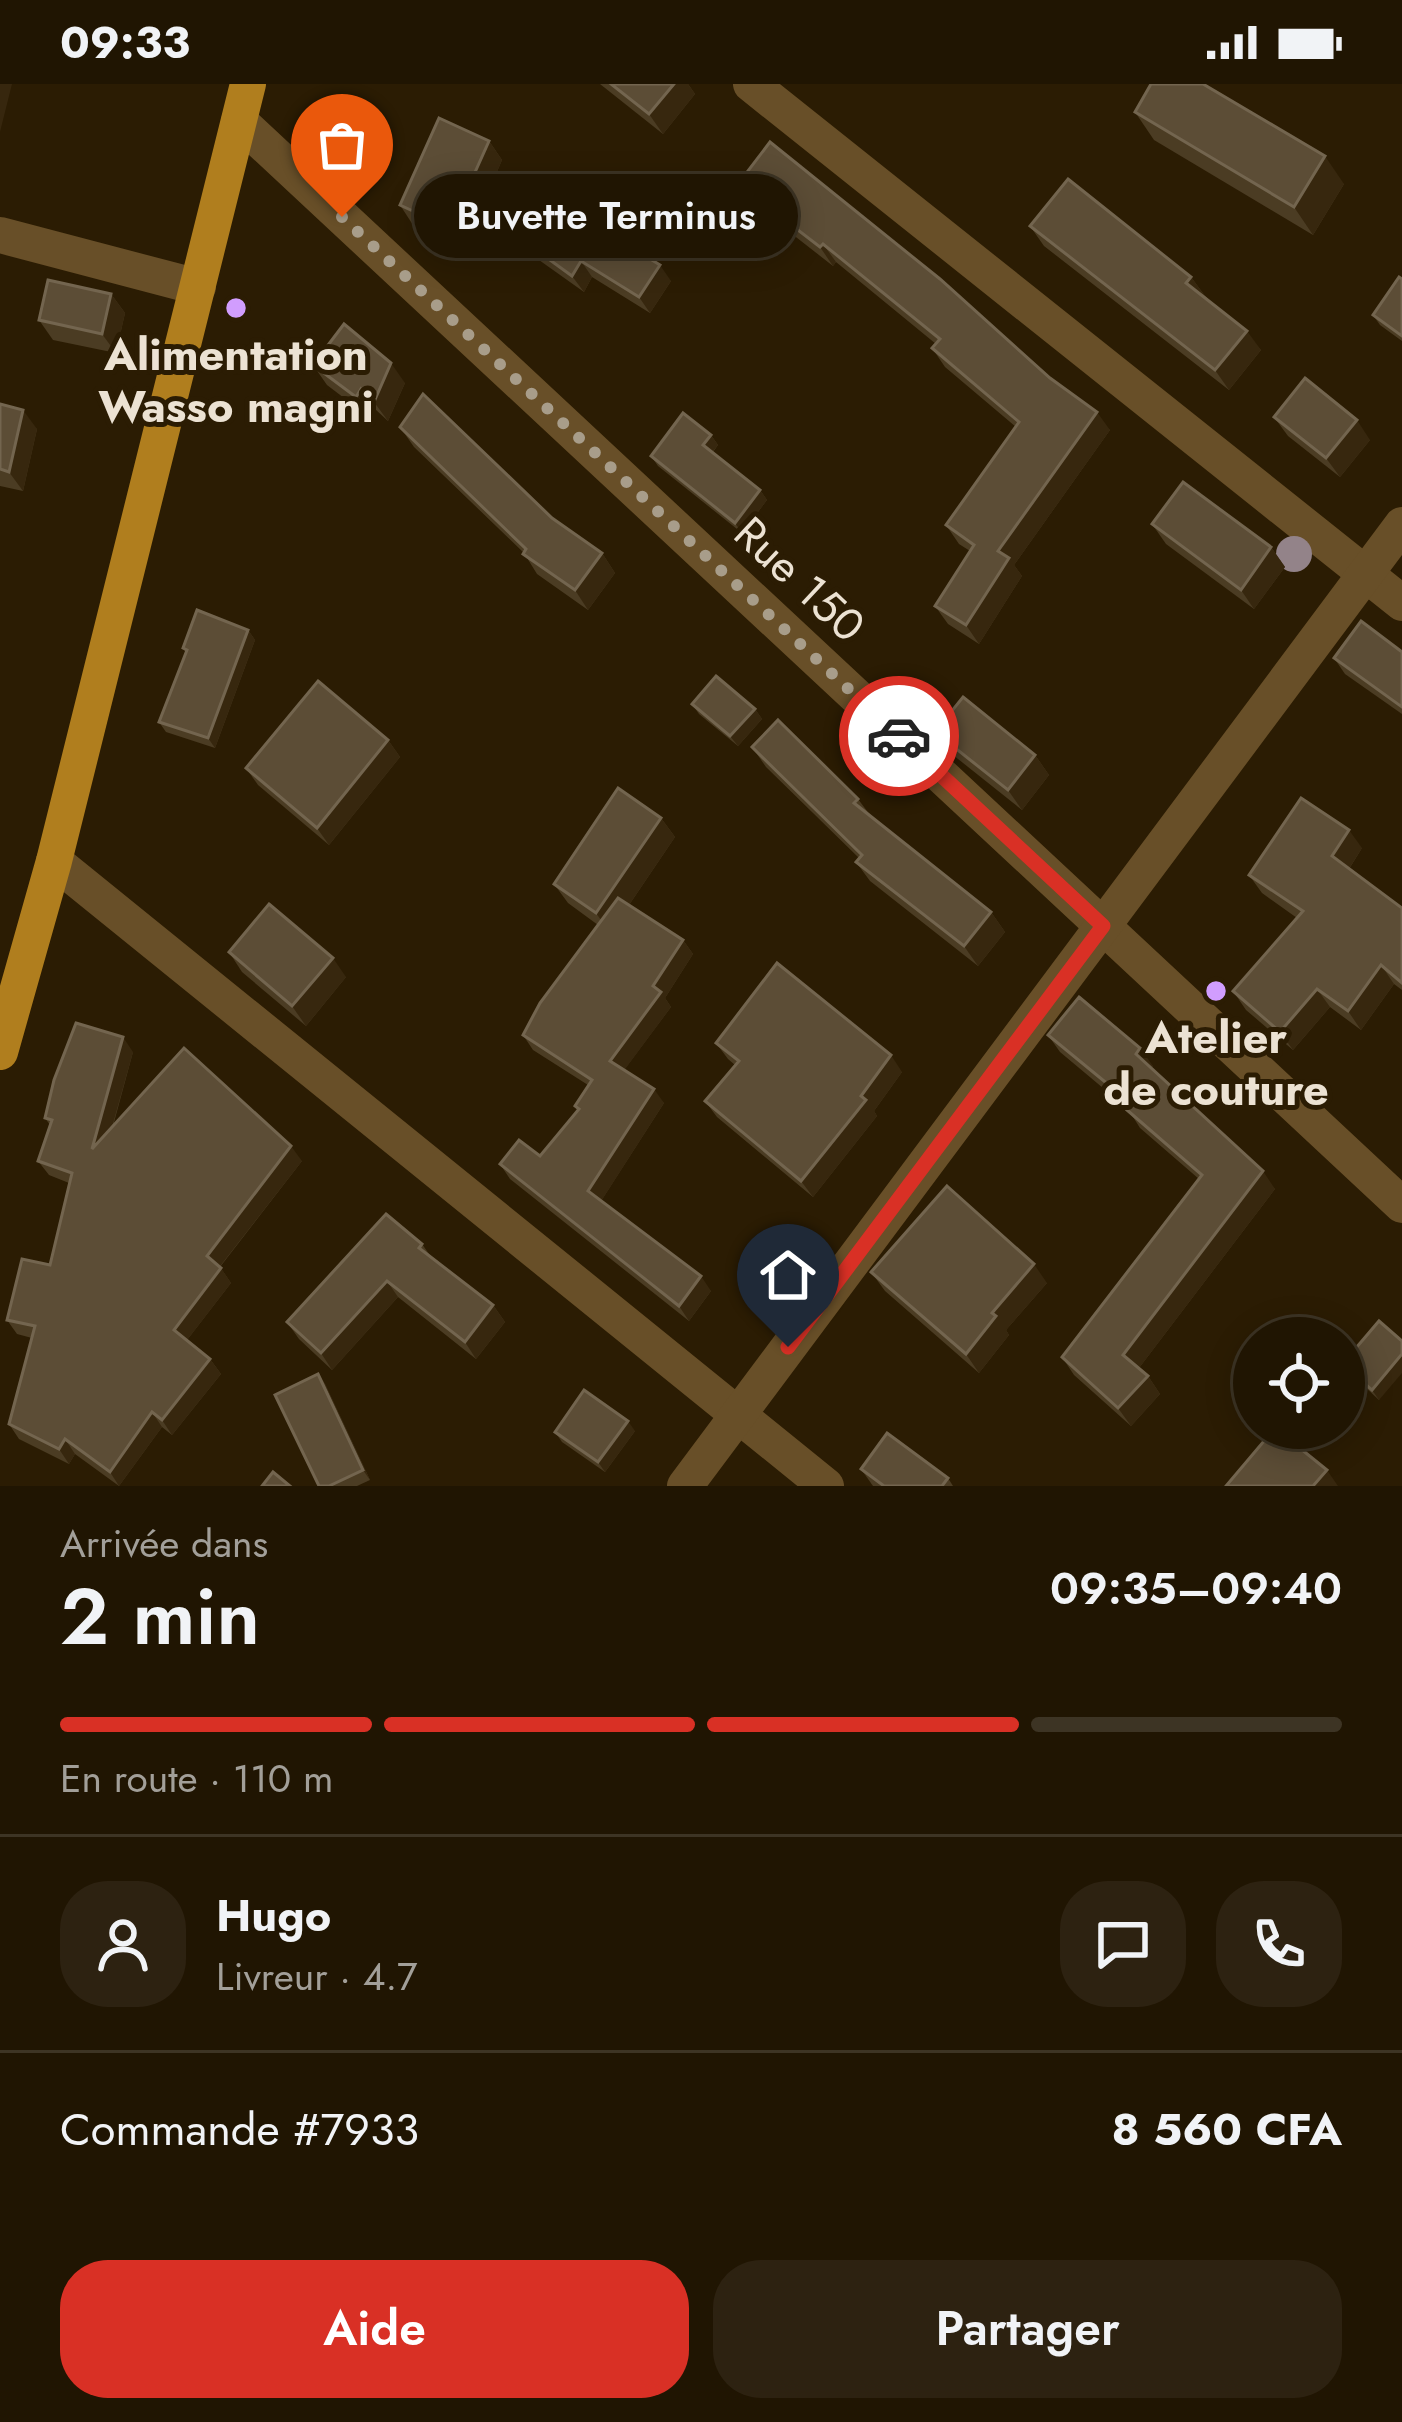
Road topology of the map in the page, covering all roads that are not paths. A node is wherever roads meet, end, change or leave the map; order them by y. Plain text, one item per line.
1 (248, 84) edge
2 (751, 84) edge
3 (238, 121) junction
4 (0, 235) edge
5 (197, 287) junction
6 (1402, 525) edge
7 (1366, 574) junction
8 (1402, 603) edge
9 (54, 862) junction
10 (1103, 926) junction
11 (0, 1052) edge
12 (1402, 1205) edge
13 (738, 1415) junction
14 (685, 1486) edge
15 (826, 1486) edge

1 - 3 main road
2 - 7 street
3 - 5 main road
3 - 10 street, Rue 150
4 - 5 street
5 - 9 main road
6 - 7 street
7 - 8 street
7 - 10 street
9 - 11 main road
9 - 13 street
10 - 12 street, Rue 150
10 - 13 street
13 - 14 street
13 - 15 street

